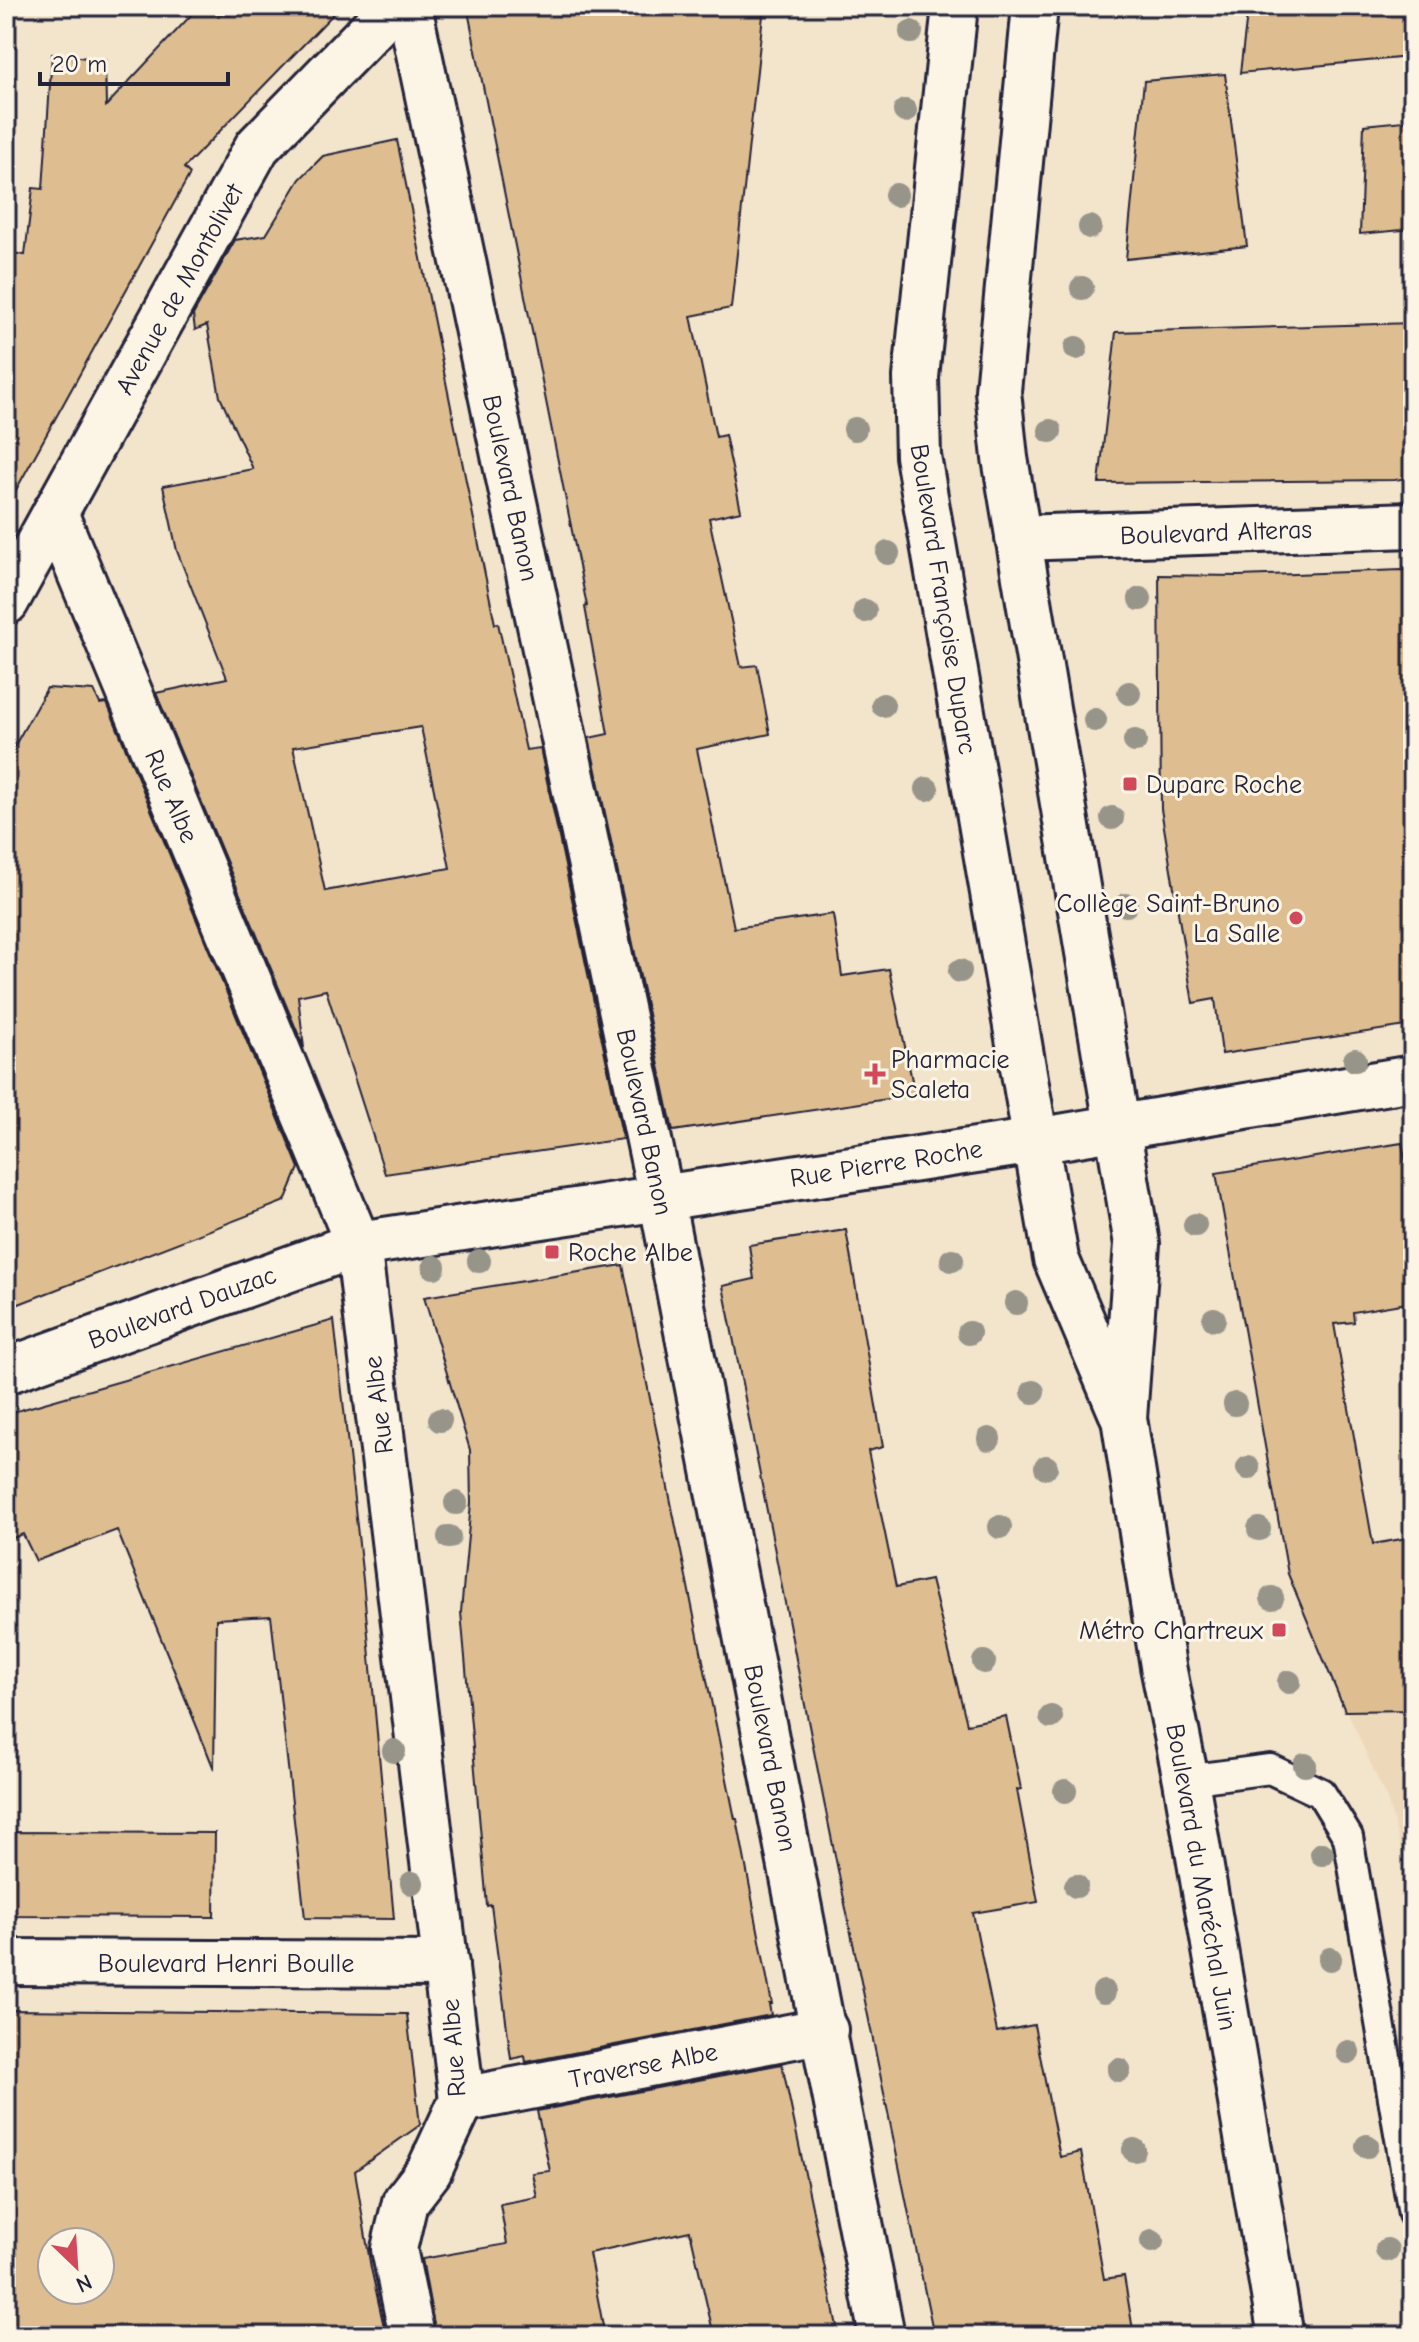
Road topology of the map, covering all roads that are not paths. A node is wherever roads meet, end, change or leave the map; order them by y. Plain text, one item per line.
1 (394, 6) edge
2 (409, 6) edge
3 (955, 6) edge
4 (1035, 6) edge
5 (55, 513) junction
6 (1413, 525) edge
7 (1018, 538) junction
8 (6, 602) edge
9 (1413, 1078) edge
10 (1118, 1128) junction
11 (1036, 1141) junction
12 (661, 1197) junction
13 (358, 1244) junction
14 (6, 1371) edge
15 (1124, 1418) junction
16 (1186, 1780) junction
17 (6, 1962) edge
18 (446, 1964) junction
19 (825, 2030) junction
20 (462, 2100) junction
21 (1413, 2214) edge
22 (412, 2336) edge
23 (882, 2336) edge
24 (1281, 2336) edge

1 - 5 street, Avenue de Montolivet
2 - 12 street, Boulevard Banon
3 - 11 street, Boulevard Françoise Duparc
4 - 7 street
5 - 8 street, Avenue de Montolivet
5 - 13 street, Rue Albe
6 - 7 street, Boulevard Alteras
7 - 10 street
9 - 10 street, Rue Pierre Roche
10 - 11 street, Rue Pierre Roche
10 - 15 street, Boulevard du Maréchal Juin
11 - 12 street, Rue Pierre Roche
11 - 15 street, Boulevard du Maréchal Juin
12 - 13 street, Rue Pierre Roche
12 - 19 street, Boulevard Banon
13 - 14 street, Boulevard Dauzac
13 - 18 street, Rue Albe
15 - 16 street, Boulevard du Maréchal Juin
16 - 21 lane
16 - 24 street, Boulevard du Maréchal Juin
17 - 18 street, Boulevard Henri Boulle
18 - 20 street, Rue Albe
19 - 20 street, Traverse Albe
19 - 23 street, Boulevard Banon
20 - 22 street, Rue Albe

